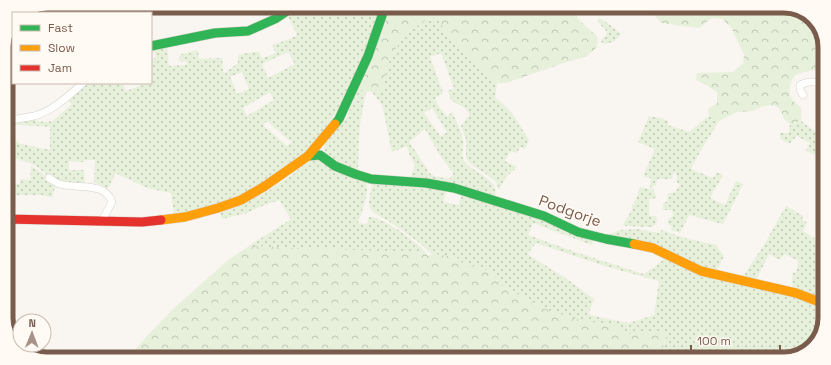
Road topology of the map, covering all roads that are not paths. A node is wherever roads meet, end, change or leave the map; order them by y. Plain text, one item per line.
1 (284, 13) edge
2 (382, 13) edge
3 (152, 46) edge
4 (818, 83) edge
5 (82, 84) edge
6 (803, 95) dead end
7 (13, 120) edge
8 (308, 156) junction
9 (49, 178) dead end
10 (13, 219) edge
11 (102, 221) junction
12 (818, 301) edge

1 - 3 street
2 - 8 street
4 - 6 street
5 - 7 street
8 - 11 street
8 - 12 street, Podgorje
9 - 11 street
10 - 11 street

